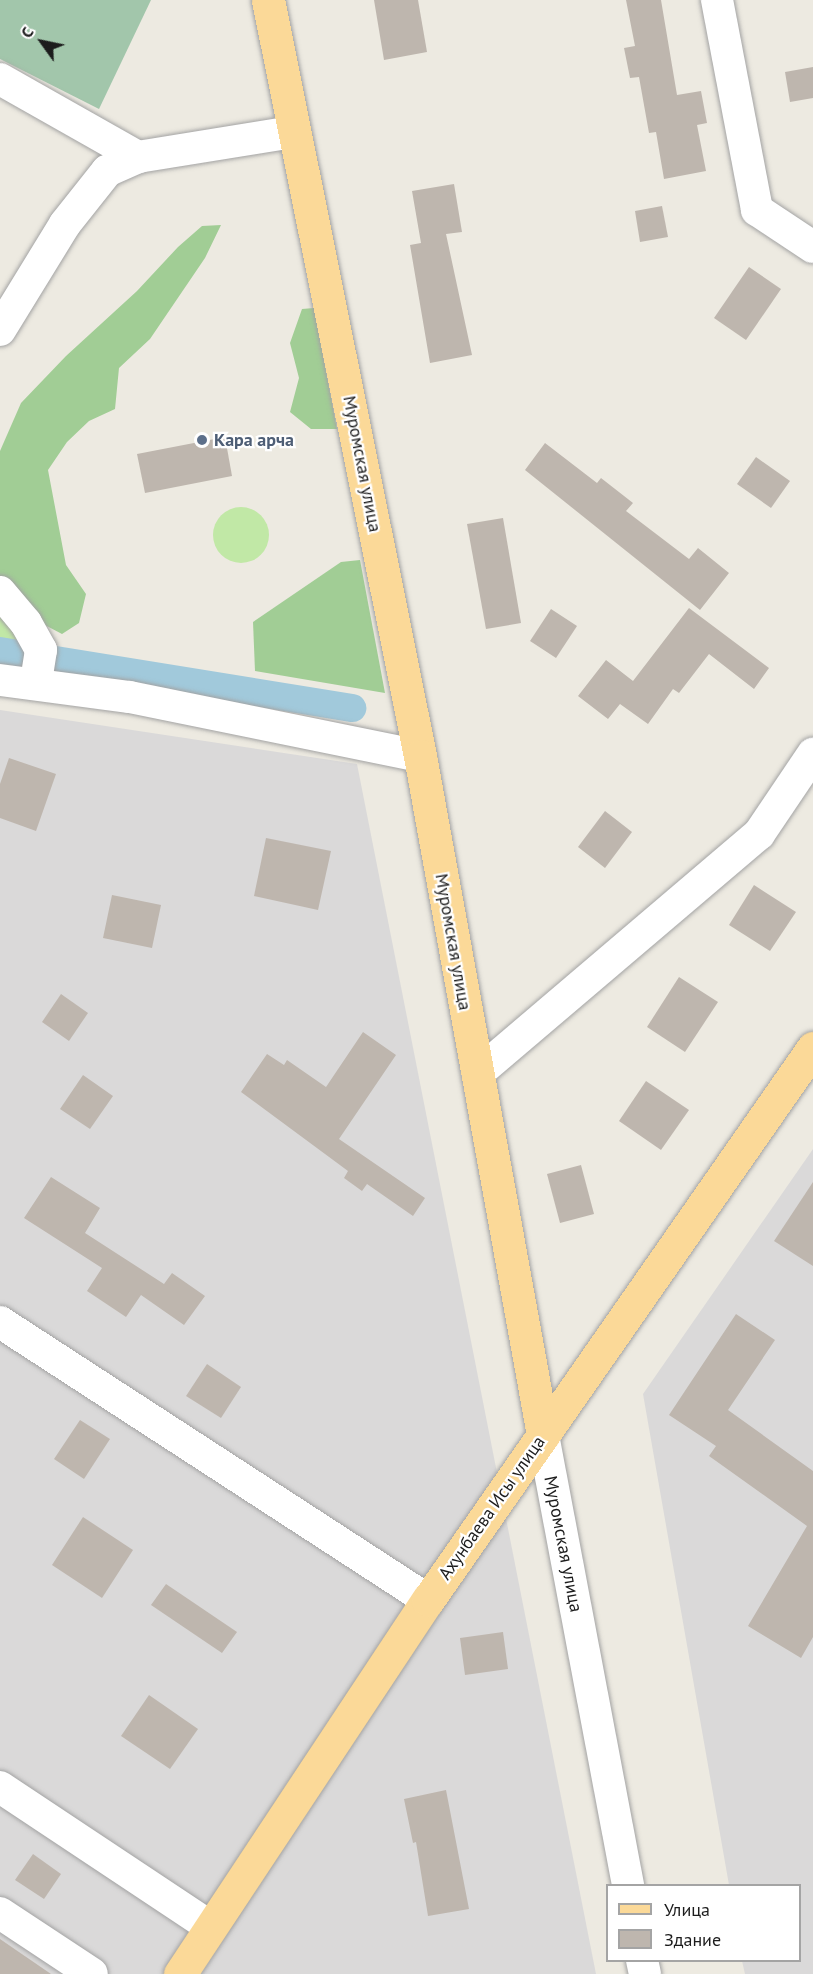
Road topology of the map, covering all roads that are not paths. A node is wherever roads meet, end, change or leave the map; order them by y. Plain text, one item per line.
1 (268, 0) edge
2 (717, 0) edge
3 (0, 79) edge
4 (293, 132) junction
5 (138, 157) junction
6 (813, 247) edge
7 (0, 330) edge
8 (0, 592) edge
9 (39, 666) junction
10 (2, 689) edge
11 (813, 754) edge
12 (420, 756) junction
13 (813, 1048) edge
14 (478, 1072) junction
15 (0, 1322) edge
16 (543, 1435) junction
17 (428, 1600) junction
18 (0, 1787) edge
19 (628, 1884) edge
20 (0, 1913) edge
21 (211, 1927) junction
22 (92, 1974) edge
23 (180, 1974) edge

1 - 4 main road, Муромская улица
2 - 6 street
3 - 5 street
4 - 5 street
4 - 12 main road, Муромская улица
5 - 7 street
8 - 9 street
9 - 10 street
9 - 12 street
11 - 14 street
12 - 14 main road, Муромская улица
13 - 16 main road, Ахунбаева Исы улица
14 - 16 main road, Муромская улица
15 - 17 street
16 - 17 main road, Ахунбаева Исы улица
16 - 19 street, Муромская улица
17 - 21 main road, Ахунбаева Исы улица
18 - 21 street
20 - 22 street
21 - 23 main road, Ахунбаева Исы улица

